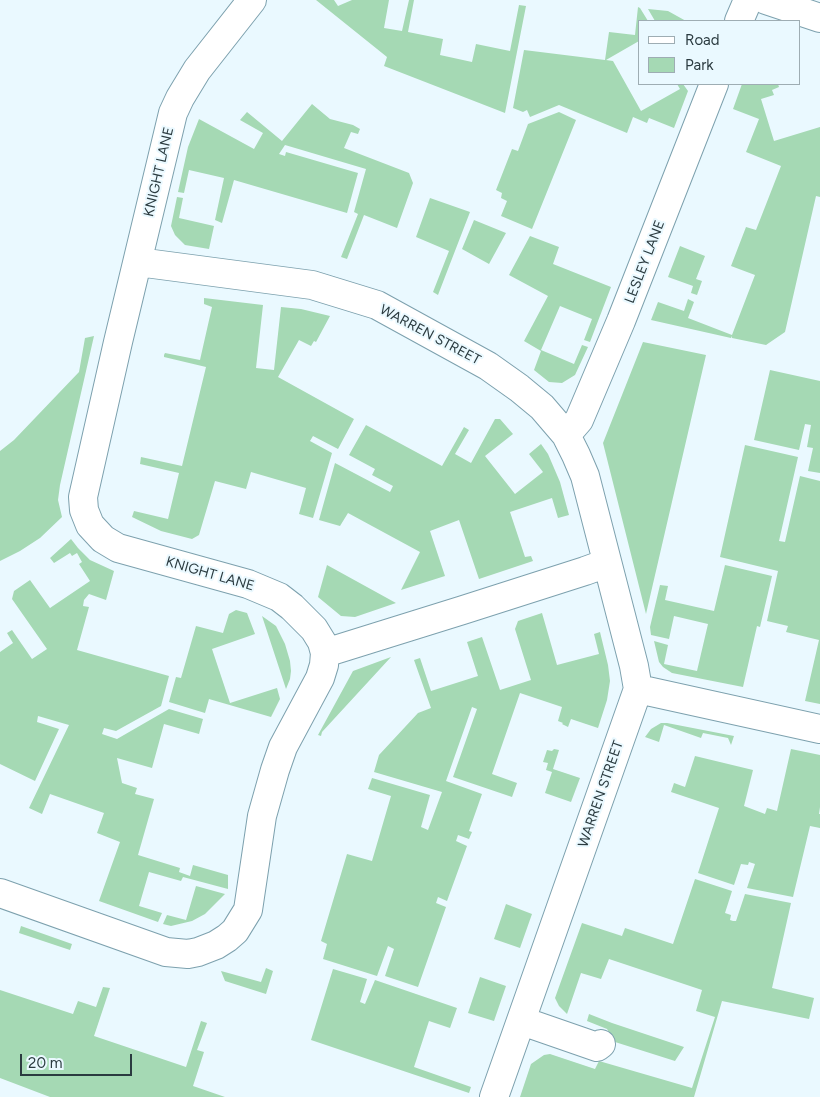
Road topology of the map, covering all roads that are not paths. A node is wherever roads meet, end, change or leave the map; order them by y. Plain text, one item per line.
1 (252, 0) edge
2 (748, 0) edge
3 (766, 0) edge
4 (820, 18) edge
5 (739, 20) edge
6 (714, 85) edge
7 (138, 262) junction
8 (566, 435) junction
9 (606, 563) junction
10 (325, 653) junction
11 (638, 689) junction
12 (820, 729) edge
13 (0, 893) edge
14 (522, 1022) junction
15 (601, 1044) dead end
16 (494, 1096) edge

1 - 7 street, KNIGHT LANE
2 - 5 street
3 - 4 street
6 - 8 street, LESLEY LANE
7 - 8 street, WARREN STREET
7 - 10 street, KNIGHT LANE
8 - 9 street, WARREN STREET
9 - 10 street
9 - 11 street, WARREN STREET
10 - 13 street
11 - 12 street
11 - 14 street, WARREN STREET
14 - 15 street
14 - 16 street, WARREN STREET

